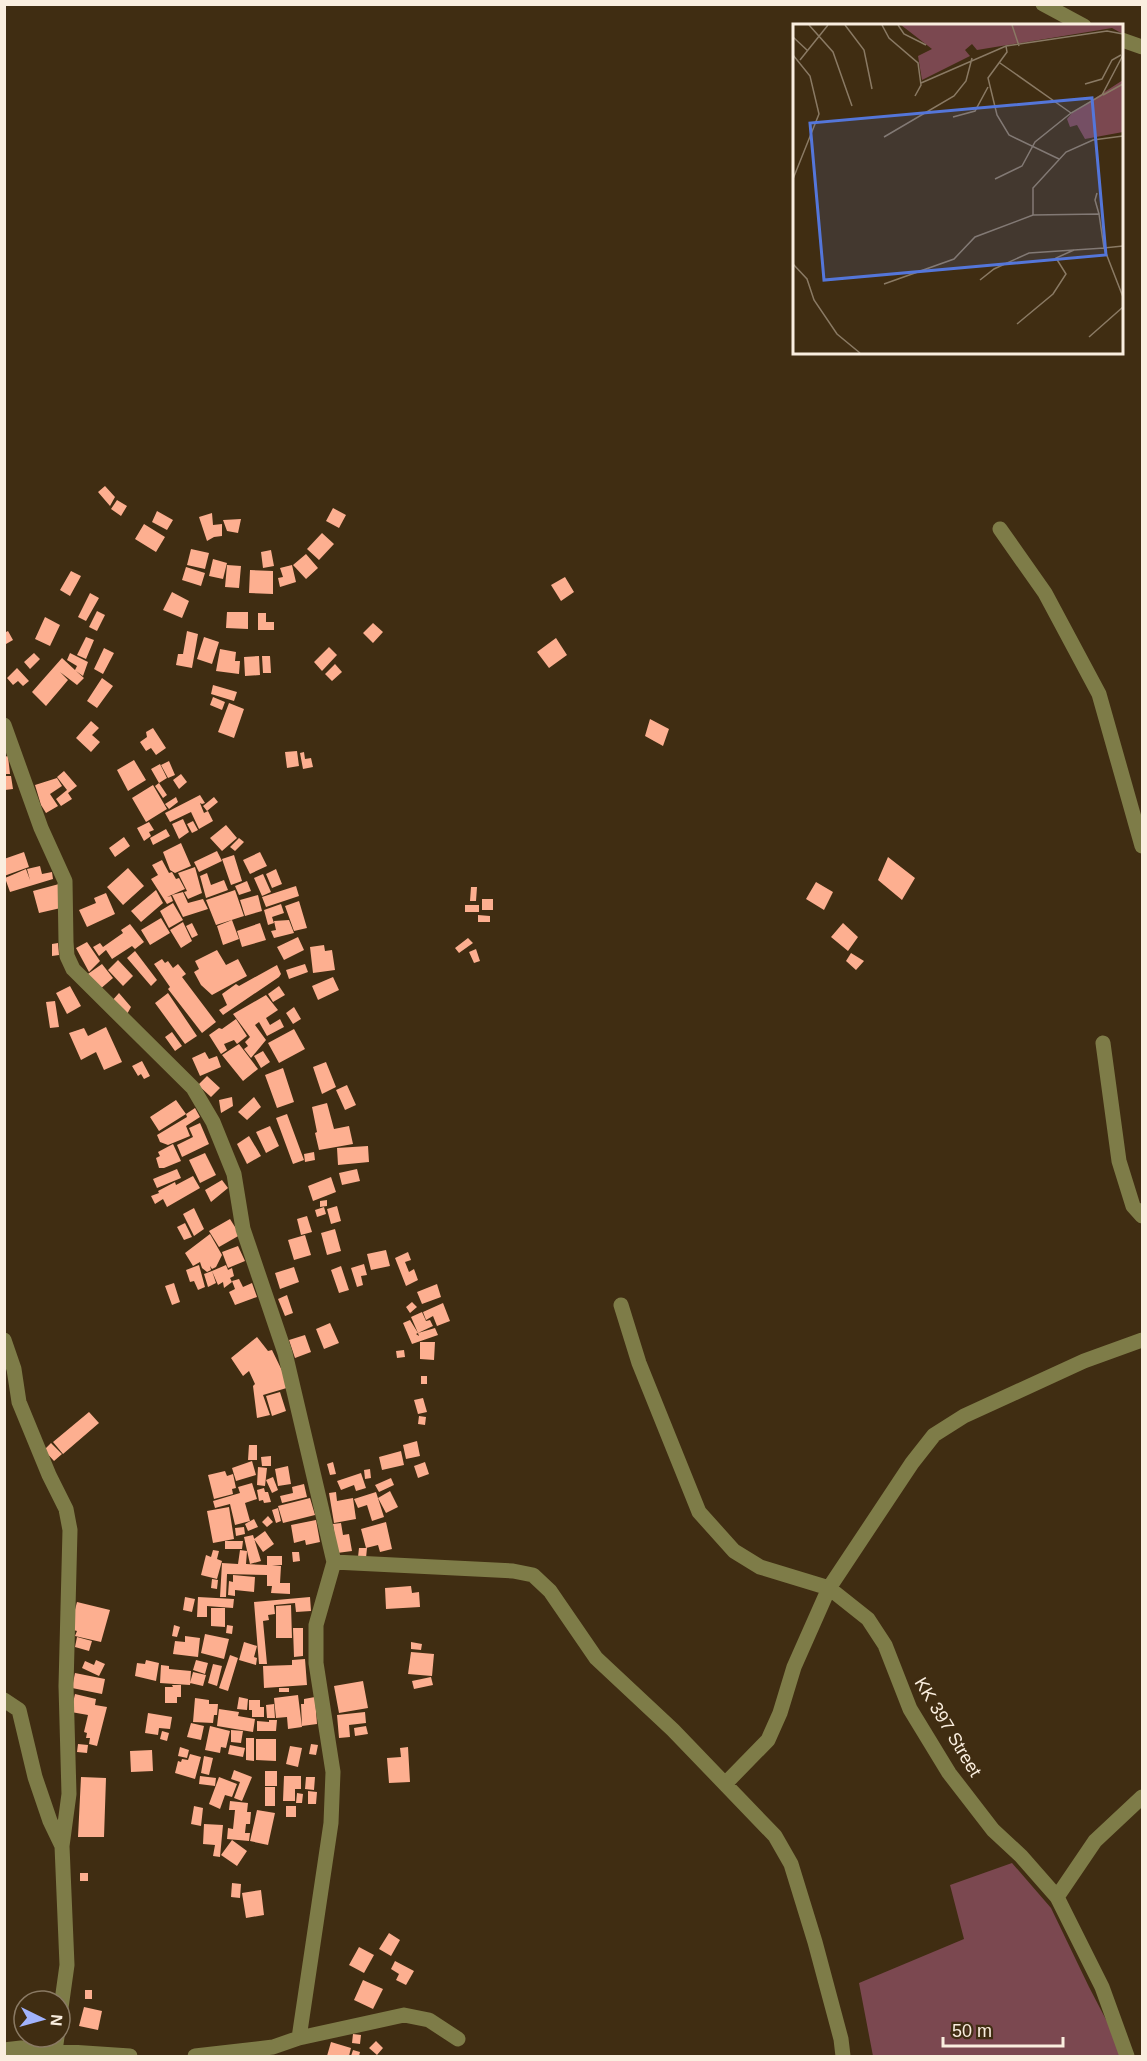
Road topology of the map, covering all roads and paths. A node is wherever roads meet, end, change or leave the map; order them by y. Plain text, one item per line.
1 (1043, 4) edge
2 (1080, 24) edge
3 (1123, 40) edge
4 (1143, 47) edge
5 (1000, 529) dead end
6 (4, 725) edge
7 (1143, 846) edge
8 (1103, 1043) dead end
9 (1143, 1216) edge
10 (621, 1305) dead end
11 (4, 1340) edge
12 (1143, 1340) edge
13 (334, 1562) junction
14 (829, 1588) junction
15 (4, 1700) edge
16 (726, 1783) junction
17 (1143, 1797) edge
18 (62, 1846) junction
19 (1057, 1897) junction
20 (64, 1989) edge
21 (299, 2038) junction
22 (458, 2039) dead end
23 (65, 2049) edge
24 (130, 2056) edge
25 (195, 2056) edge
26 (843, 2056) edge
27 (1127, 2056) edge

1 - 2 street
3 - 4 street
5 - 7 street
6 - 13 street
8 - 9 street
10 - 14 street, KK 397 Street
11 - 18 street
12 - 14 street
13 - 16 street
13 - 21 street
14 - 16 street
14 - 19 street, KK 397 Street
15 - 18 street
16 - 26 street
17 - 19 street
18 - 20 street
19 - 27 street, KK 397 Street
21 - 22 street
21 - 25 street
23 - 24 street

